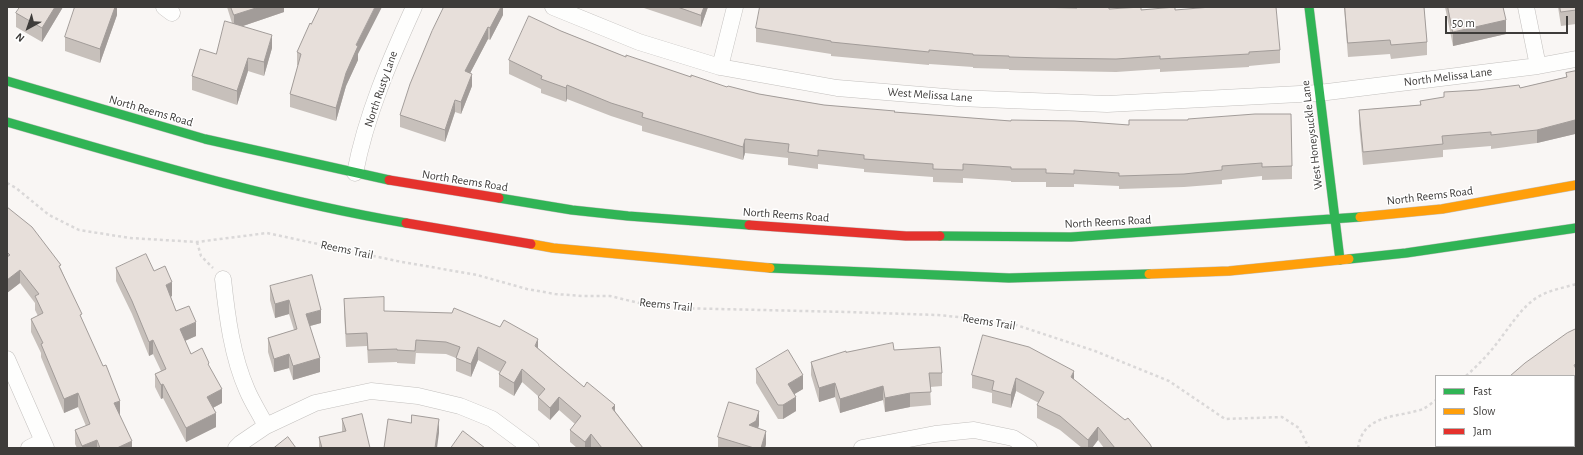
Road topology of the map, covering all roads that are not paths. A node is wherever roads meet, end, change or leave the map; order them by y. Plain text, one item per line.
1 (414, 7) edge
2 (553, 7) edge
3 (735, 7) edge
4 (1309, 7) edge
5 (1526, 7) edge
6 (1576, 59) edge
7 (1538, 66) junction
8 (720, 67) junction
9 (7, 81) edge
10 (1319, 93) junction
11 (7, 122) edge
12 (355, 173) junction
13 (1576, 185) edge
14 (1334, 219) junction
15 (1576, 228) edge
16 (1340, 260) junction
17 (223, 279) road end
18 (7, 359) edge
19 (266, 426) junction
20 (45, 444) edge
21 (29, 448) edge
22 (236, 448) edge
23 (531, 448) edge
24 (862, 448) edge
25 (1029, 448) edge

1 - 12 street, North Rusty Lane
2 - 8 street, West Melissa Lane
3 - 8 street
4 - 10 main road, West Honeysuckle Lane
5 - 7 street
6 - 7 street, North Melissa Lane
7 - 10 street, North Melissa Lane
8 - 10 street, West Melissa Lane
9 - 12 main road, North Reems Road
10 - 14 main road, West Honeysuckle Lane
11 - 16 main road
12 - 14 main road, North Reems Road
13 - 14 main road, North Reems Road
14 - 16 main road, West Honeysuckle Lane
15 - 16 main road
17 - 19 street
18 - 20 street
19 - 22 street
19 - 23 street
20 - 21 street
24 - 25 street

